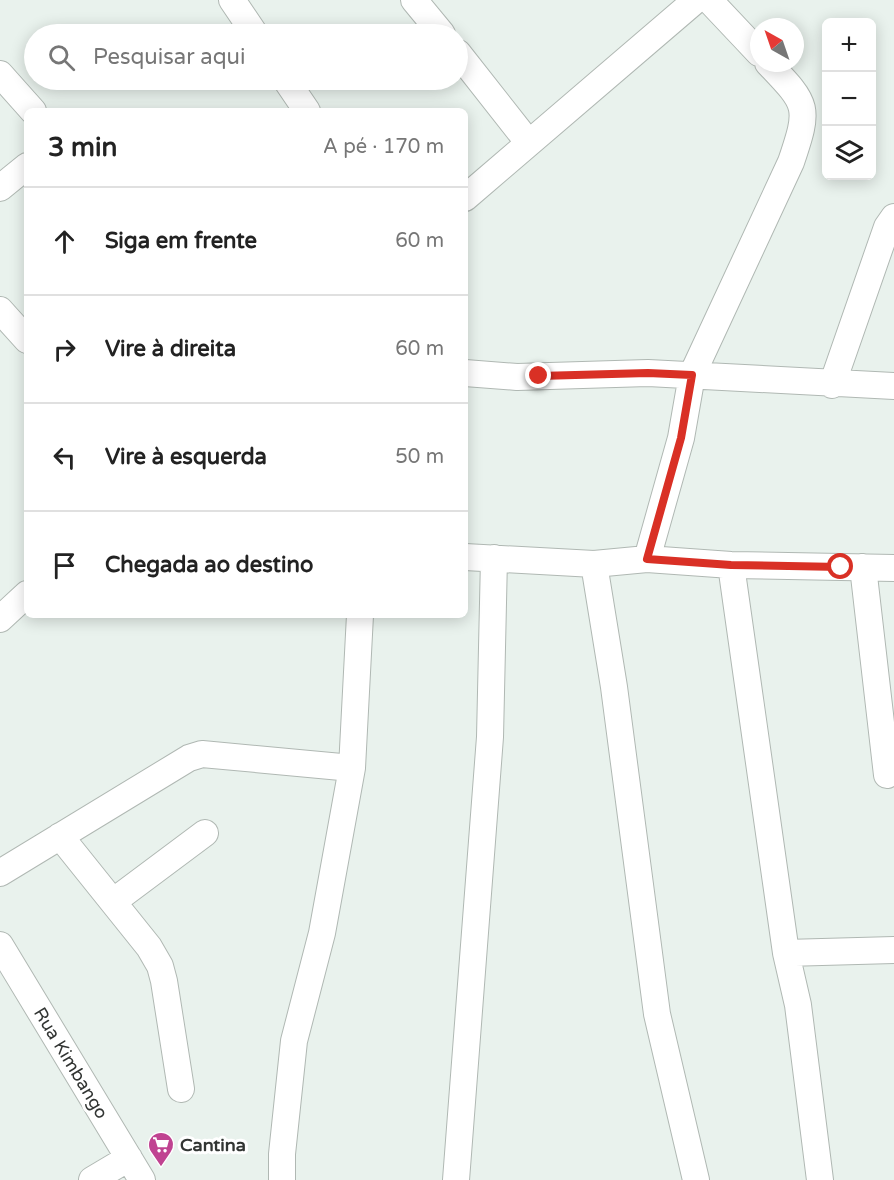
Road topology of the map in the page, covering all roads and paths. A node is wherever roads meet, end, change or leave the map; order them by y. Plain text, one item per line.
1 (232, 0) edge
2 (414, 0) edge
3 (696, 0) edge
4 (709, 0) edge
5 (248, 24) edge
6 (434, 24) edge
7 (750, 43) edge
8 (468, 66) edge
9 (777, 72) edge
10 (0, 74) edge
11 (293, 90) edge
12 (30, 108) edge
13 (305, 108) edge
14 (528, 142) junction
15 (24, 168) edge
16 (0, 188) edge
17 (468, 195) edge
18 (894, 217) edge
19 (0, 310) edge
20 (24, 337) edge
21 (468, 373) edge
22 (692, 375) junction
23 (832, 385) junction
24 (894, 386) edge
25 (468, 557) edge
26 (494, 558) junction
27 (647, 559) junction
28 (594, 564) junction
29 (731, 565) junction
30 (863, 567) junction
31 (894, 568) edge
32 (24, 597) edge
33 (360, 618) edge
34 (0, 619) edge
35 (352, 768) junction
36 (887, 775) dead end
37 (205, 833) dead end
38 (60, 836) junction
39 (0, 873) edge
40 (114, 901) junction
41 (0, 945) edge
42 (894, 950) edge
43 (786, 953) junction
44 (181, 1089) dead end
45 (129, 1158) junction
46 (92, 1180) edge
47 (142, 1180) edge
48 (282, 1180) edge
49 (456, 1180) edge
50 (696, 1180) edge
51 (820, 1180) edge

1 - 5 street
2 - 6 street
3 - 14 street
4 - 7 street
8 - 14 street
9 - 22 street
10 - 12 street
11 - 13 street
14 - 17 street
15 - 16 street
18 - 23 street
19 - 20 street
21 - 22 street
22 - 23 street
22 - 27 street
23 - 24 street
25 - 26 street
26 - 28 street
26 - 49 street
27 - 28 street
27 - 29 street
28 - 50 street
29 - 30 street
29 - 43 street
30 - 31 street
30 - 36 street
32 - 34 street
33 - 35 street
35 - 38 street
35 - 48 street
37 - 40 street
38 - 39 street
38 - 40 street
40 - 44 street
41 - 45 street, Rua Kimbango
42 - 43 street
43 - 51 street
45 - 46 street
45 - 47 street, Rua Kimbango

